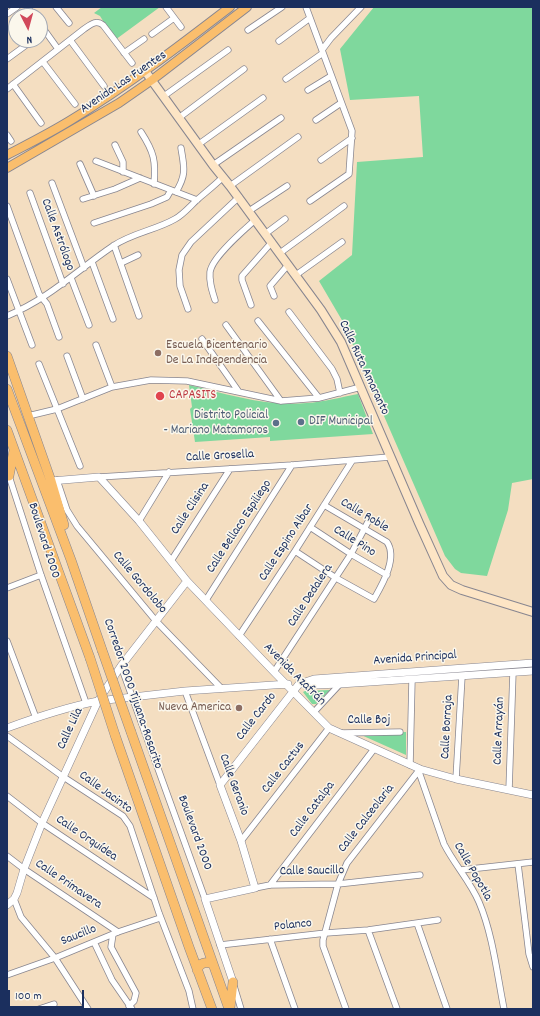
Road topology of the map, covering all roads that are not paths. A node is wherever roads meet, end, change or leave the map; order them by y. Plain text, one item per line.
1 (17, 7) edge
2 (56, 7) edge
3 (166, 7) edge
4 (230, 7) edge
5 (247, 7) edge
6 (282, 7) edge
7 (306, 7) edge
8 (361, 7) edge
9 (7, 14) edge
10 (174, 18) junction
11 (310, 18) junction
12 (69, 23) dead end
13 (181, 27) dead end
14 (248, 30) dead end
15 (152, 34) dead end
16 (48, 38) edge
17 (144, 39) dead end
18 (70, 40) junction
19 (279, 41) dead end
20 (22, 48) edge
21 (58, 48) junction
22 (228, 50) dead end
23 (322, 51) junction
24 (124, 53) junction
25 (7, 59) edge
26 (43, 62) junction
27 (132, 62) dead end
28 (244, 69) dead end
29 (145, 71) junction
30 (331, 76) junction
31 (286, 79) dead end
32 (152, 80) junction
33 (13, 84) junction
34 (104, 86) dead end
35 (7, 89) edge
36 (308, 90) dead end
37 (164, 96) junction
38 (263, 98) dead end
39 (341, 103) junction
40 (75, 104) dead end
41 (180, 117) junction
42 (281, 118) dead end
43 (316, 120) dead end
44 (41, 123) dead end
45 (141, 132) dead end
46 (7, 135) edge
47 (298, 137) dead end
48 (352, 138) junction
49 (11, 141) dead end
50 (199, 144) junction
51 (115, 145) dead end
52 (181, 148) dead end
53 (7, 156) edge
54 (321, 160) dead end
55 (96, 161) dead end
56 (80, 164) dead end
57 (213, 165) junction
58 (7, 168) edge
59 (123, 172) junction
60 (223, 177) junction
61 (140, 178) junction
62 (52, 183) dead end
63 (154, 184) junction
64 (230, 186) junction
65 (287, 186) dead end
66 (173, 191) junction
67 (30, 193) dead end
68 (94, 196) junction
69 (239, 198) junction
70 (83, 199) dead end
71 (197, 200) junction
72 (310, 201) dead end
73 (7, 206) edge
74 (344, 206) dead end
75 (249, 211) junction
76 (285, 219) dead end
77 (255, 220) junction
78 (94, 223) dead end
79 (266, 234) junction
80 (272, 242) junction
81 (342, 242) dead end
82 (114, 245) junction
83 (280, 253) junction
84 (138, 255) dead end
85 (92, 262) junction
86 (121, 263) junction
87 (288, 265) junction
88 (84, 268) junction
89 (296, 275) junction
90 (71, 278) junction
91 (7, 279) edge
92 (63, 284) junction
93 (274, 296) dead end
94 (42, 298) junction
95 (215, 300) dead end
96 (251, 305) dead end
97 (188, 309) dead end
98 (19, 311) junction
99 (289, 312) dead end
100 (7, 316) edge
101 (139, 316) dead end
102 (112, 319) dead end
103 (258, 321) dead end
104 (89, 325) dead end
105 (226, 325) dead end
106 (59, 337) dead end
107 (202, 339) dead end
108 (32, 345) dead end
109 (96, 345) dead end
110 (7, 356) edge
111 (67, 356) dead end
112 (39, 364) dead end
113 (112, 387) junction
114 (361, 387) junction
115 (7, 388) edge
116 (239, 392) junction
117 (340, 393) junction
118 (319, 398) junction
119 (83, 399) junction
120 (281, 401) junction
121 (57, 409) junction
122 (28, 416) junction
123 (7, 430) edge
124 (14, 448) junction
125 (390, 456) junction
126 (352, 461) junction
127 (292, 465) junction
128 (80, 466) dead end
129 (230, 469) junction
130 (169, 472) junction
131 (8, 477) edge
132 (99, 477) junction
133 (54, 480) junction
134 (324, 505) junction
135 (370, 518) dead end
136 (139, 522) junction
137 (310, 527) junction
138 (364, 530) junction
139 (295, 551) junction
140 (351, 554) junction
141 (71, 560) junction
142 (171, 561) junction
143 (387, 575) junction
144 (41, 576) junction
145 (336, 578) junction
146 (188, 580) junction
147 (7, 588) edge
148 (206, 600) junction
149 (533, 612) edge
150 (156, 621) junction
151 (239, 636) junction
152 (7, 641) edge
153 (533, 663) edge
154 (121, 666) junction
155 (533, 671) edge
156 (274, 672) junction
157 (513, 672) junction
158 (462, 676) junction
159 (412, 680) junction
160 (286, 684) junction
161 (300, 684) junction
162 (340, 684) junction
163 (221, 688) junction
164 (185, 691) junction
165 (293, 692) junction
166 (133, 696) junction
167 (98, 701) junction
168 (86, 703) junction
169 (314, 712) junction
170 (36, 718) junction
171 (7, 728) edge
172 (329, 728) junction
173 (340, 732) junction
174 (400, 732) dead end
175 (7, 736) edge
176 (374, 749) junction
177 (410, 765) junction
178 (420, 770) junction
179 (62, 776) junction
180 (456, 779) junction
181 (220, 785) junction
182 (509, 790) junction
183 (533, 795) edge
184 (7, 796) edge
185 (42, 823) junction
186 (240, 842) junction
187 (7, 856) edge
188 (533, 862) edge
189 (518, 864) junction
190 (24, 869) junction
191 (461, 870) junction
192 (420, 875) dead end
193 (338, 884) junction
194 (270, 885) junction
195 (255, 888) junction
196 (154, 898) junction
197 (14, 899) junction
198 (205, 899) junction
199 (7, 905) edge
200 (160, 918) junction
201 (438, 920) dead end
202 (417, 923) junction
203 (368, 930) junction
204 (115, 933) junction
205 (326, 933) junction
206 (270, 939) junction
207 (94, 942) junction
208 (205, 942) junction
209 (220, 945) junction
210 (189, 947) junction
211 (55, 958) junction
212 (213, 964) junction
213 (533, 967) edge
214 (197, 970) junction
215 (7, 975) edge
216 (233, 982) junction
217 (54, 1004) dead end
218 (130, 1007) edge
219 (211, 1008) edge
220 (39, 1009) edge
221 (88, 1009) edge
222 (193, 1009) edge
223 (229, 1009) edge
224 (242, 1009) edge
225 (295, 1009) edge
226 (346, 1009) edge
227 (397, 1009) edge
228 (447, 1009) edge
229 (504, 1009) edge

1 - 9 street
2 - 12 street
3 - 10 street
4 - 29 main road, Avenida Las Fuentes
5 - 32 main road, Avenida Las Fuentes
6 - 14 street
7 - 11 street
8 - 23 street
10 - 13 street
10 - 15 street
11 - 19 street
11 - 23 street
16 - 21 street
17 - 24 street
18 - 21 street
18 - 24 street
18 - 34 street
20 - 25 street
21 - 26 street
22 - 37 street
23 - 30 street
23 - 31 street
24 - 27 street
26 - 33 street
26 - 40 street
28 - 41 street
29 - 32 main road, Calle Ruta Amaranto
29 - 53 main road, Avenida Las Fuentes
30 - 36 street
30 - 39 street
32 - 37 main road, Calle Ruta Amaranto
32 - 58 main road, Avenida Las Fuentes
33 - 35 street
33 - 44 street
37 - 41 main road, Calle Ruta Amaranto
38 - 50 street
39 - 43 street
39 - 48 street
41 - 50 main road, Calle Ruta Amaranto
42 - 57 street
45 - 63 street
46 - 49 street
47 - 64 street
48 - 54 street
48 - 72 street
50 - 57 main road, Calle Ruta Amaranto
51 - 59 street
52 - 66 street
55 - 59 street
56 - 68 street
57 - 60 main road, Calle Ruta Amaranto
59 - 61 street
60 - 64 main road, Calle Ruta Amaranto
60 - 71 street
61 - 63 street
61 - 68 street
62 - 88 street
63 - 66 street
64 - 69 main road, Calle Ruta Amaranto
65 - 75 street
66 - 71 street
66 - 78 street
67 - 92 street, Calle Astrólogo
68 - 70 street
69 - 75 main road, Calle Ruta Amaranto
69 - 97 street
71 - 82 street
73 - 94 street
74 - 83 street
75 - 77 main road, Calle Ruta Amaranto
76 - 79 street
77 - 79 main road, Calle Ruta Amaranto
77 - 95 street
79 - 80 main road, Calle Ruta Amaranto
80 - 83 main road, Calle Ruta Amaranto
80 - 96 street
81 - 89 street
82 - 85 street
82 - 86 street
83 - 87 main road, Calle Ruta Amaranto
84 - 86 street
85 - 88 street
85 - 102 street
86 - 101 street
87 - 89 main road, Calle Ruta Amaranto
87 - 93 street
88 - 90 street
89 - 114 main road, Calle Ruta Amaranto
90 - 92 street
90 - 104 street
91 - 98 street
92 - 94 street
94 - 98 street
94 - 106 street
98 - 100 street
98 - 108 street
99 - 117 street
103 - 118 street
105 - 120 street
107 - 116 street
109 - 113 street
110 - 122 highway
111 - 119 street
112 - 121 street
113 - 116 street
113 - 119 street
114 - 117 street
114 - 125 main road, Calle Ruta Amaranto
115 - 141 highway, Corredor 2000 Tijuana-Rosarito
116 - 120 street
117 - 118 street
118 - 120 street
119 - 121 street
121 - 122 street
121 - 128 street
122 - 133 highway
123 - 124 highway
124 - 131 highway
124 - 210 highway, bridge
125 - 126 street, Calle Grosella
125 - 149 main road, Calle Ruta Amaranto
126 - 127 street, Calle Grosella
126 - 134 street, Calle Espino Albar
127 - 129 street, Calle Grosella
127 - 148 street, Calle Bellaco Espiliego
129 - 130 street, Calle Grosella
129 - 142 street, Calle Clisina
130 - 132 street, Calle Grosella
130 - 136 street
131 - 144 street, Boulevard 2000
132 - 133 street, Calle Grosella
132 - 136 street, Avenida Azafrán
133 - 141 highway
133 - 150 street, Calle Gordolobo
134 - 137 street, Calle Espino Albar
134 - 138 street, Calle Roble
135 - 138 street, Calle Dedalera
136 - 142 street, Avenida Azafrán
137 - 139 street, Calle Espino Albar
137 - 140 street, Calle Pino
138 - 140 street, Calle Dedalera
138 - 143 street, Calle Roble
139 - 145 street
139 - 151 street, Calle Espino Albar
140 - 143 street, Calle Pino
140 - 145 street, Calle Dedalera
141 - 208 highway, Corredor 2000 Tijuana-Rosarito, bridge
142 - 146 street, Avenida Azafrán
143 - 145 street
144 - 147 street
144 - 168 street, Boulevard 2000
145 - 156 street, Calle Dedalera
146 - 148 street, Avenida Azafrán
146 - 150 street, Calle Lila
148 - 151 street, Avenida Azafrán
150 - 154 street, Calle Lila
150 - 163 street, Calle Gordolobo
151 - 156 street, Avenida Azafrán
152 - 170 street
153 - 161 street, Avenida Principal
154 - 166 street, Boulevard 2000
154 - 167 street, Calle Lila
155 - 157 street, Avenida Principal
156 - 160 street, Avenida Azafrán
157 - 158 street, Avenida Principal
157 - 182 street, Calle Arrayán
158 - 159 street, Avenida Principal
158 - 180 street, Calle Borraja
159 - 162 street, Avenida Principal
159 - 177 street
160 - 161 street, Avenida Principal
160 - 163 street, Avenida Principal
160 - 165 street, Avenida Azafrán
161 - 162 street, Avenida Principal
161 - 165 street, Calle Cardo
162 - 169 street
163 - 164 street, Avenida Principal
164 - 166 street, Avenida Principal
164 - 181 street, Calle Geranio
165 - 169 street, Avenida Azafrán
165 - 181 street, Calle Cardo
166 - 167 street, Avenida Principal
166 - 198 street, Boulevard 2000
167 - 168 street, Avenida Principal
167 - 179 street, Calle Lila
168 - 170 street, Avenida Principal
169 - 172 street, Avenida Azafrán
170 - 171 street, Avenida Principal
172 - 173 street, Avenida Azafrán
172 - 186 street, Calle Cactus
173 - 174 street, Calle Boj
173 - 176 street, Avenida Azafrán
175 - 179 street, Calle Jacinto
176 - 177 street, Avenida Azafrán
176 - 194 street, Calle Catalpa
177 - 178 street, Avenida Azafrán
178 - 180 street, Avenida Azafrán
178 - 191 street, Calle Popotla
178 - 193 street, Calle Calceolaria
179 - 185 street, Calle Lila
179 - 196 street, Calle Jacinto
180 - 182 street, Avenida Azafrán
181 - 186 street, Calle Geranio
182 - 183 street, Avenida Azafrán
184 - 185 street, Calle Orquídea
185 - 190 street, Calle Lila
185 - 196 street, Calle Orquídea
186 - 195 street, Calle Geranio
187 - 190 street, Calle Primavera
188 - 189 street
189 - 191 street
189 - 213 street
190 - 197 street, Calle Lila
190 - 204 street, Calle Primavera
191 - 229 street, Calle Popotla
192 - 193 street, Calle Saucillo
193 - 194 street, Calle Saucillo
193 - 205 street, Calle Calceolaria
194 - 195 street, Calle Saucillo
195 - 198 street, Calle Saucillo
196 - 200 street, Calle Jacinto
197 - 199 street
197 - 211 street
198 - 209 street, Boulevard 2000
200 - 204 street, Saucillo
200 - 222 street, Calle Jacinto
201 - 202 street, Polanco
202 - 203 street, Polanco
202 - 228 street
203 - 205 street, Polanco
203 - 227 street
204 - 207 street, Saucillo
204 - 218 street
205 - 206 street, Polanco
205 - 226 street, Calle Calceolaria
206 - 209 street, Polanco
206 - 225 street
207 - 211 street, Saucillo
207 - 218 street
208 - 210 highway
208 - 212 highway, Corredor 2000 Tijuana-Rosarito
209 - 216 street, Boulevard 2000
210 - 214 highway
211 - 215 street, Saucillo
211 - 221 street
212 - 214 highway
212 - 223 highway, Corredor 2000 Tijuana-Rosarito
214 - 219 highway
216 - 223 highway
216 - 224 street, Boulevard 2000
217 - 220 street

